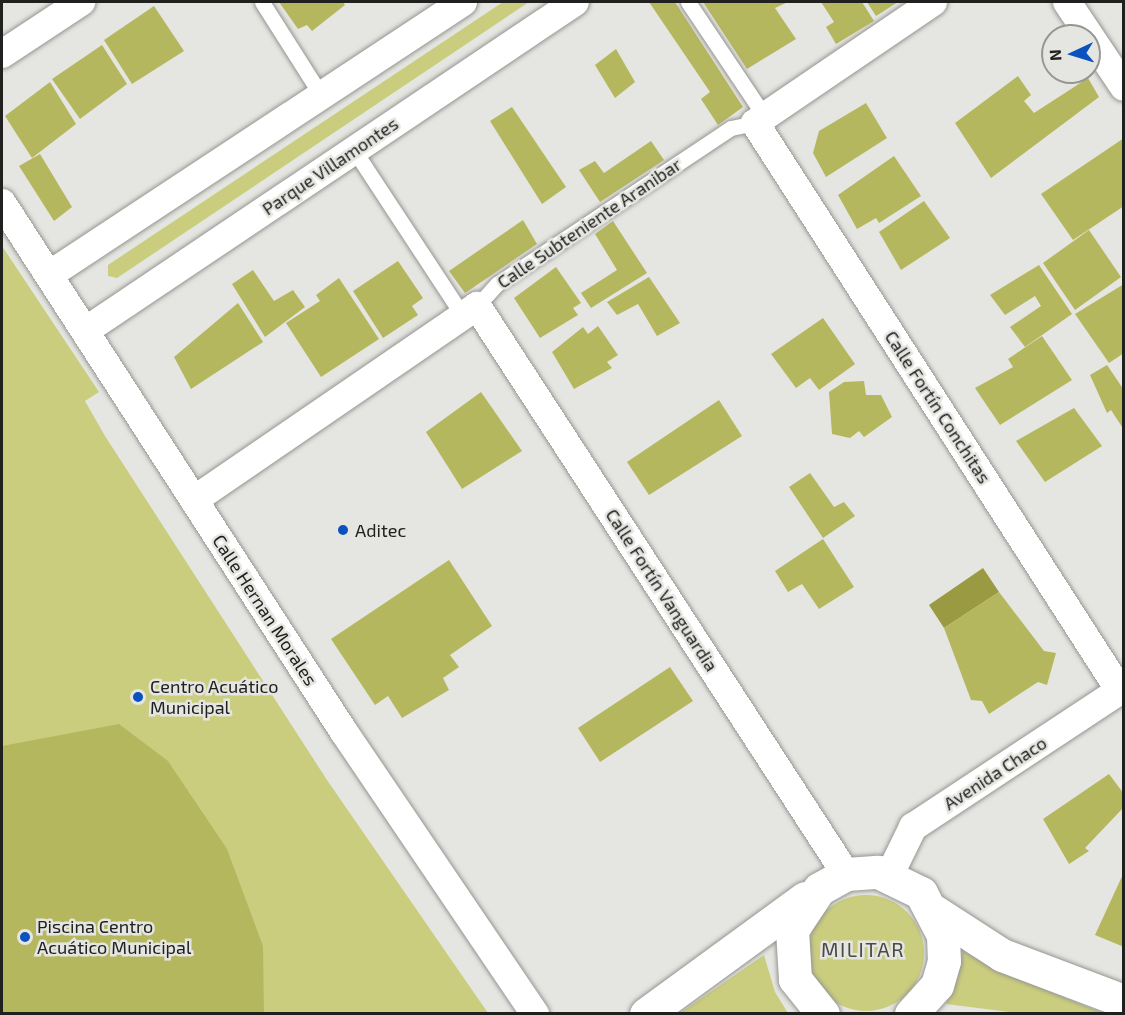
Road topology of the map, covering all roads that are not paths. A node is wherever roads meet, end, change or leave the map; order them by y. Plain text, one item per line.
1 (81, 2) edge
2 (262, 2) edge
3 (463, 2) edge
4 (575, 2) edge
5 (688, 2) edge
6 (933, 2) edge
7 (1067, 2) edge
8 (2, 54) edge
9 (1124, 87) edge
10 (321, 96) junction
11 (760, 120) junction
12 (354, 150) junction
13 (2, 202) edge
14 (49, 275) junction
15 (470, 311) junction
16 (85, 331) junction
17 (194, 500) junction
18 (1122, 690) edge
19 (889, 876) junction
20 (832, 881) junction
21 (934, 911) junction
22 (1124, 1001) edge
23 (535, 1014) edge
24 (646, 1014) edge
25 (823, 1014) edge
26 (910, 1014) edge

1 - 8 street
2 - 10 lane
3 - 10 street
4 - 12 street, Parque Villamontes
5 - 11 lane, Calle Fortín Conchitas
6 - 11 street, Calle Subteniente Aranibar
7 - 9 street
10 - 14 street
11 - 15 lane, Calle Subteniente Aranibar
11 - 18 street, Calle Fortín Conchitas
12 - 15 lane, Calle Fortín Vanguardia
12 - 16 street, Parque Villamontes
13 - 14 street, Calle Hernan Morales
14 - 16 street, Calle Hernan Morales
15 - 17 street, Calle Subteniente Aranibar
15 - 20 street, Calle Fortín Vanguardia
16 - 17 street, Calle Hernan Morales
17 - 23 street, Calle Hernan Morales
18 - 19 street, Avenida Chaco
19 - 20 main road
19 - 21 main road
20 - 24 main road
20 - 25 main road
21 - 22 main road
21 - 26 main road

